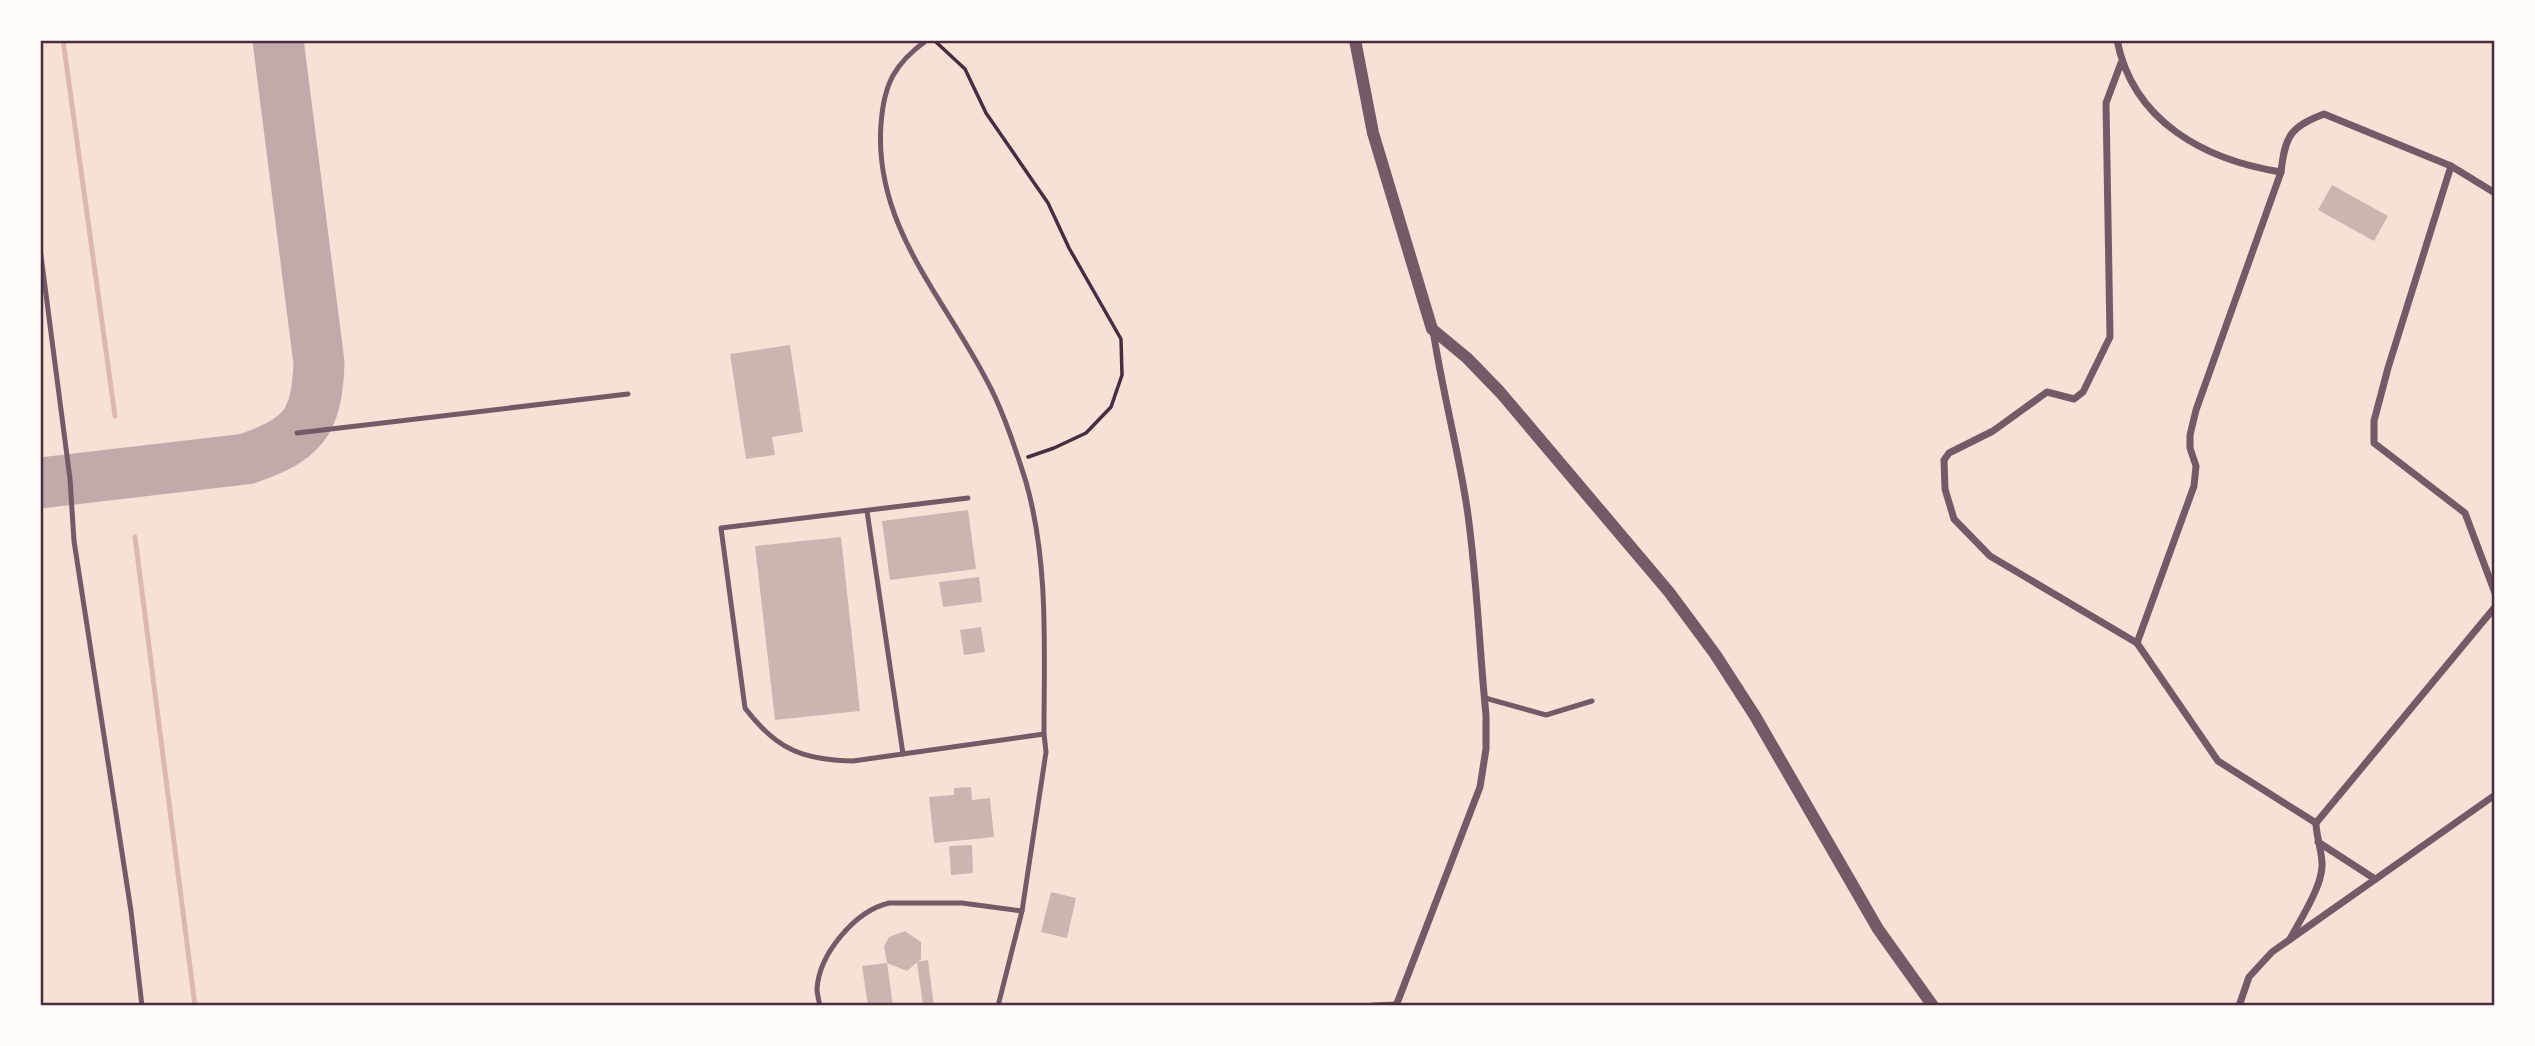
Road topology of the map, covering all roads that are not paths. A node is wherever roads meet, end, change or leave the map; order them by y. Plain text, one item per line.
1 (927, 40) edge
2 (1355, 40) edge
3 (2117, 40) edge
4 (2121, 63) junction
5 (2451, 166) junction
6 (2281, 172) junction
7 (2495, 193) edge
8 (40, 248) edge
9 (1432, 329) junction
10 (628, 394) dead end
11 (298, 433) dead end
12 (968, 498) dead end
13 (867, 511) junction
14 (2495, 593) edge
15 (2495, 607) edge
16 (2137, 643) junction
17 (1485, 698) junction
18 (1592, 701) dead end
19 (1044, 734) junction
20 (902, 754) junction
21 (2495, 795) edge
22 (2316, 822) junction
23 (2317, 841) junction
24 (2375, 879) junction
25 (1022, 911) junction
26 (2290, 939) junction
27 (1396, 1005) edge
28 (142, 1006) edge
29 (820, 1006) edge
30 (998, 1006) edge
31 (1373, 1006) edge
32 (1933, 1006) edge
33 (2239, 1006) edge

1 - 19 lane
2 - 9 street
3 - 4 street
4 - 6 street
4 - 16 street
5 - 6 street
5 - 7 street
5 - 14 street
6 - 16 street
8 - 28 lane
9 - 17 street
9 - 32 street
10 - 11 lane
12 - 13 lane
13 - 20 lane
13 - 20 lane
15 - 22 street
16 - 22 street
17 - 18 lane
17 - 27 street
19 - 20 lane
19 - 25 lane
21 - 24 street
22 - 23 street
23 - 24 street
23 - 26 street
24 - 26 street
25 - 29 lane
25 - 30 lane
26 - 33 street
27 - 31 street

